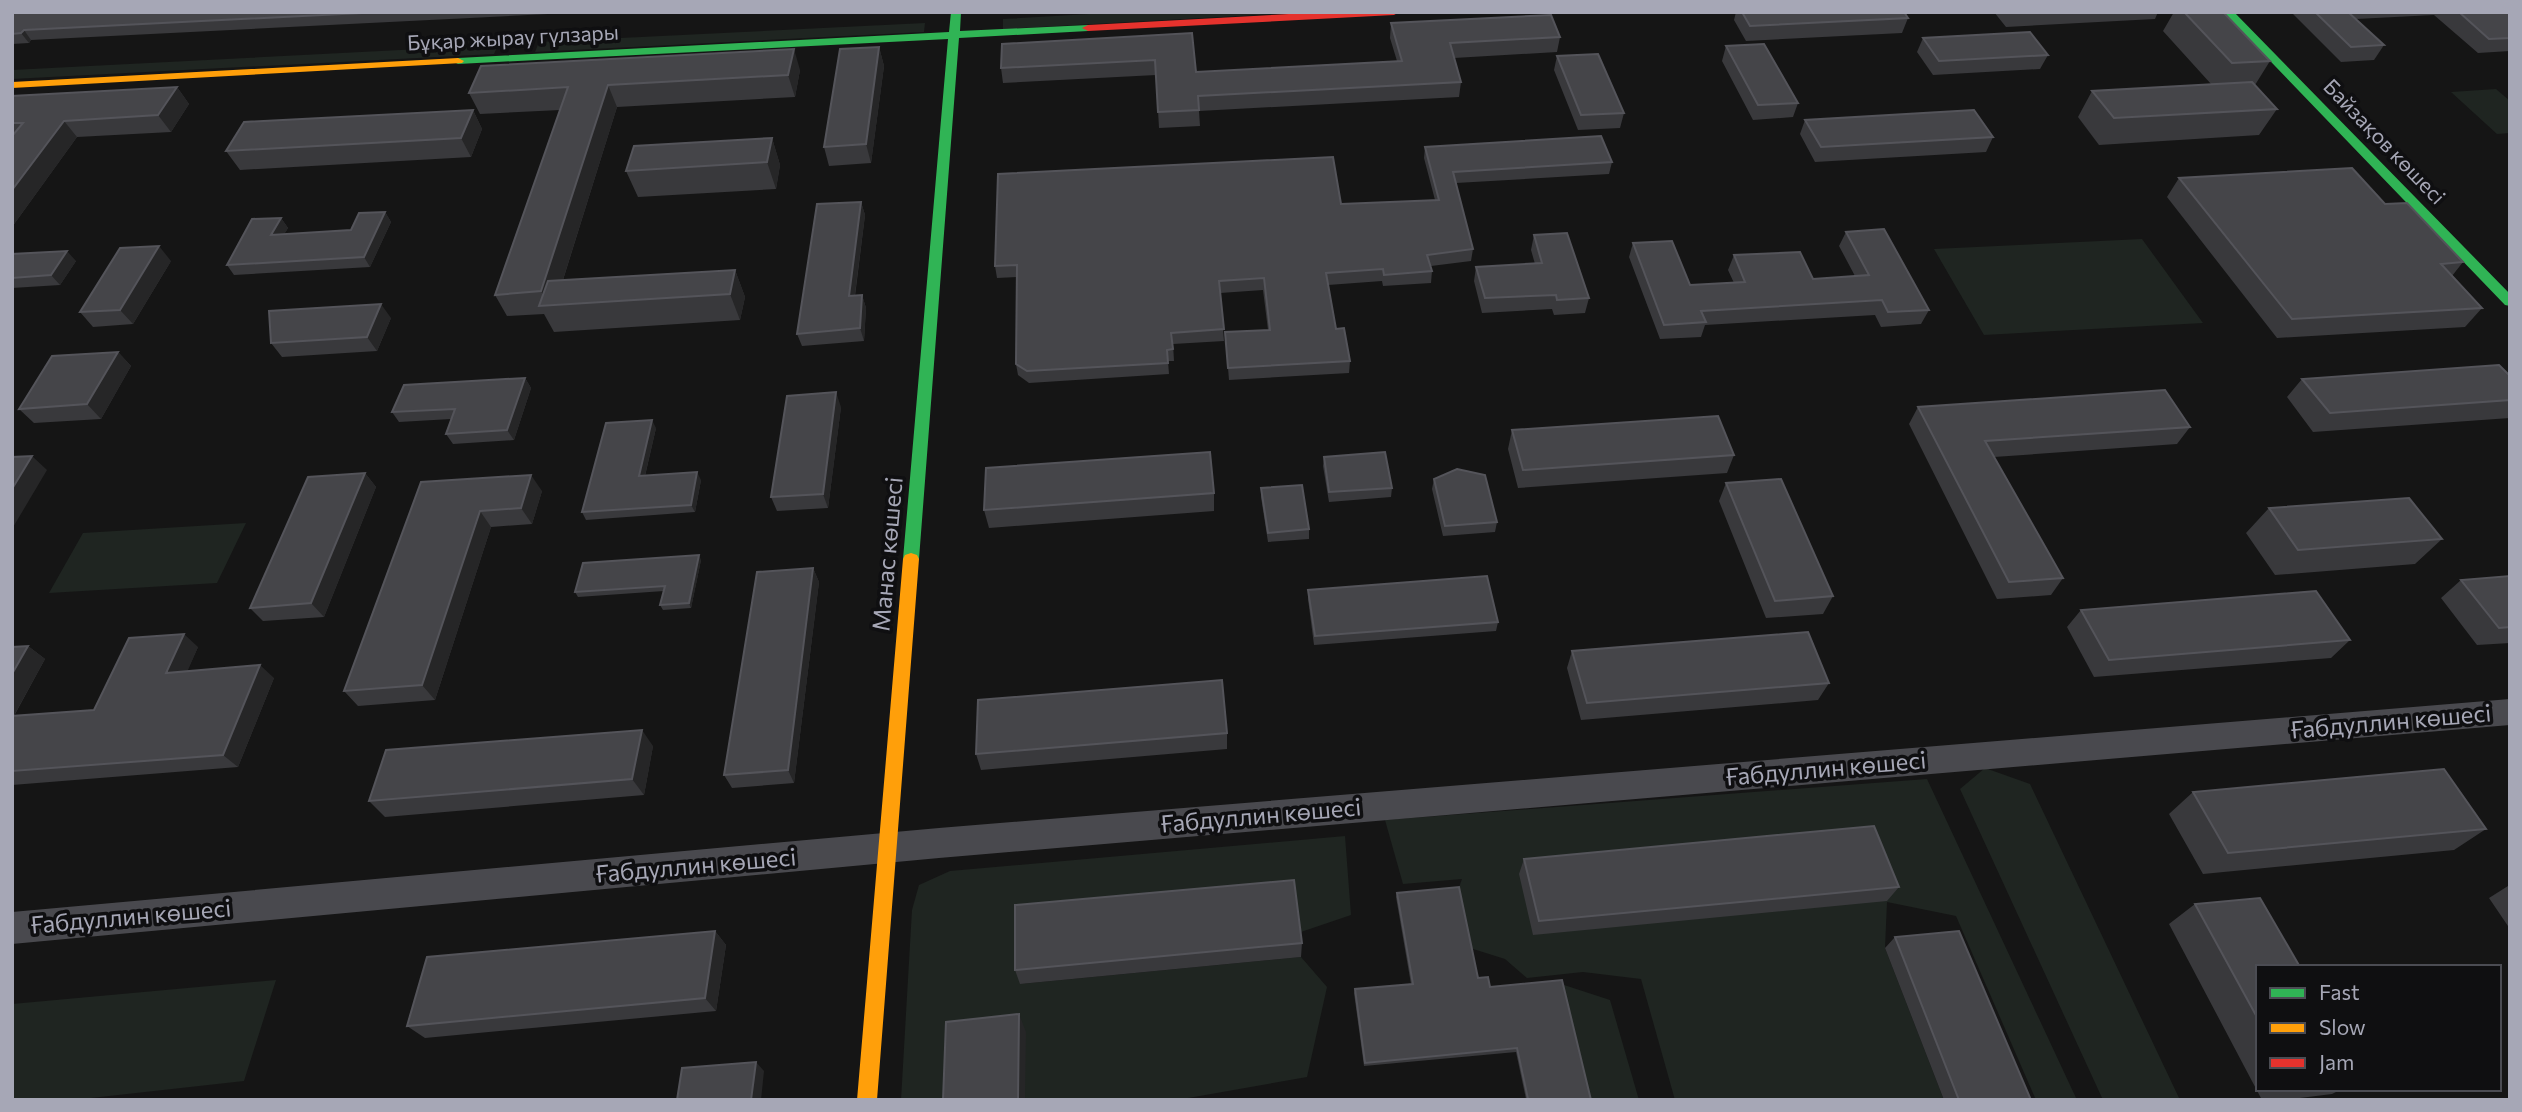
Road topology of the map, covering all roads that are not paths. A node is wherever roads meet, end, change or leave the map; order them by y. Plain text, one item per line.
1 (1394, 12) edge
2 (2228, 12) edge
3 (956, 15) edge
4 (954, 37) junction
5 (12, 85) edge
6 (2510, 302) edge
7 (2510, 712) edge
8 (886, 848) junction
9 (12, 928) edge
10 (867, 1100) edge

1 - 4 street, Бұқар жырау гүлзары
2 - 6 street, Байзақов көшесі
3 - 4 street, Манас көшесі
4 - 5 street, Бұқар жырау гүлзары
4 - 8 street, Манас көшесі
7 - 8 street, Ғабдуллин көшесі
8 - 9 street, Ғабдуллин көшесі
8 - 10 street, Манас көшесі

